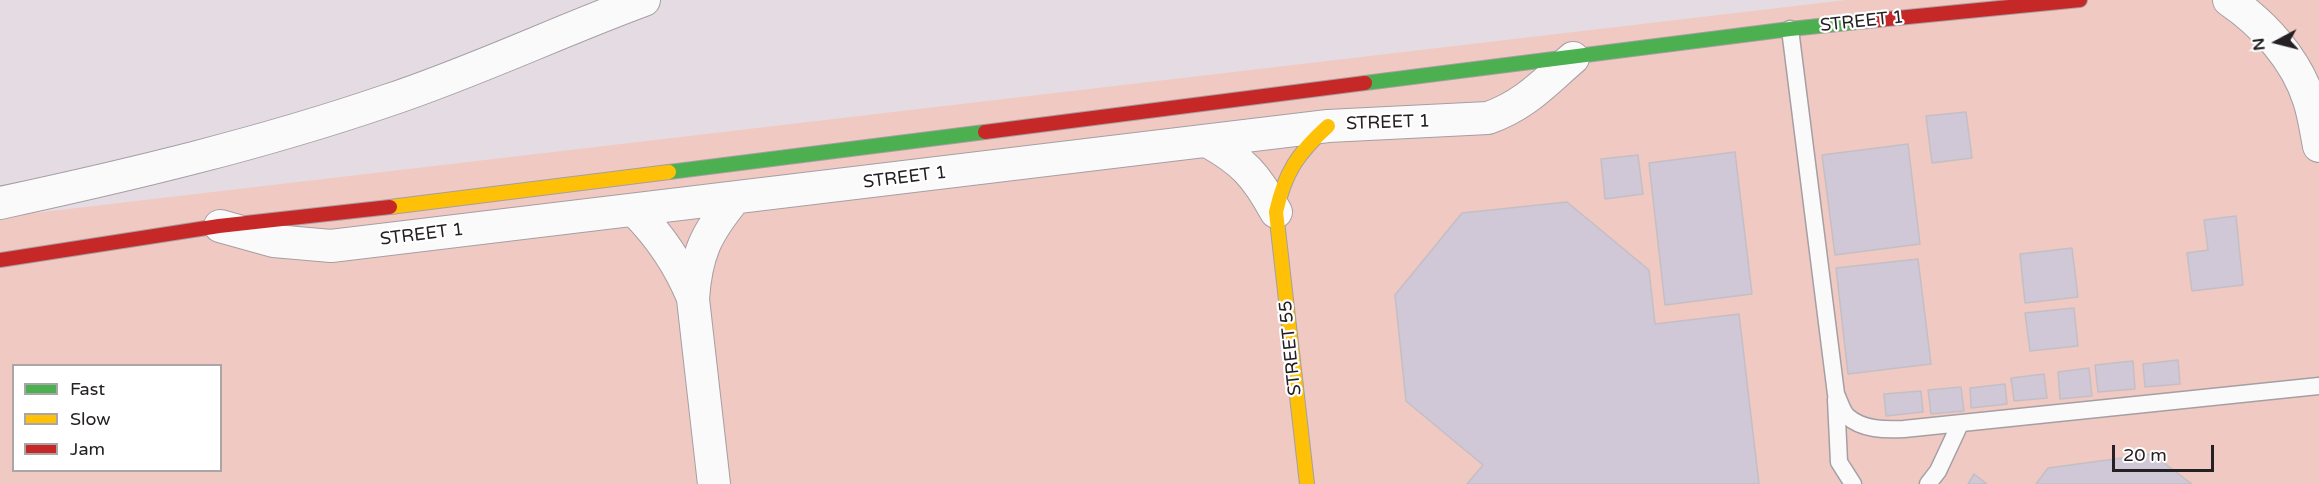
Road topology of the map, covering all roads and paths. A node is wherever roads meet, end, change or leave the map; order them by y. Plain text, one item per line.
1 (644, 0) edge
2 (2080, 0) edge
3 (2229, 0) edge
4 (1790, 29) junction
5 (1573, 58) junction
6 (1328, 126) junction
7 (1207, 141) junction
8 (2319, 146) edge
9 (735, 198) junction
10 (0, 203) edge
11 (635, 211) junction
12 (1276, 212) junction
13 (219, 226) junction
14 (0, 260) edge
15 (693, 299) junction
16 (2319, 386) edge
17 (1836, 394) junction
18 (1960, 424) junction
19 (714, 484) edge
20 (1306, 484) edge
21 (1853, 484) edge
22 (1928, 484) edge

1 - 10 street
2 - 4 street, STREET 1
3 - 8 street
4 - 5 street, STREET 1
4 - 17 lane
5 - 6 street, STREET 1
5 - 13 street, STREET 1
6 - 7 street, STREET 1
6 - 12 street, STREET 55
7 - 9 street, STREET 1
7 - 12 street, STREET 55
9 - 11 street, STREET 1
9 - 15 street
11 - 13 street, STREET 1
11 - 15 street
12 - 20 street, STREET 55
13 - 14 street, STREET 1
15 - 19 street
16 - 18 lane
17 - 18 lane
17 - 21 lane
18 - 22 lane

